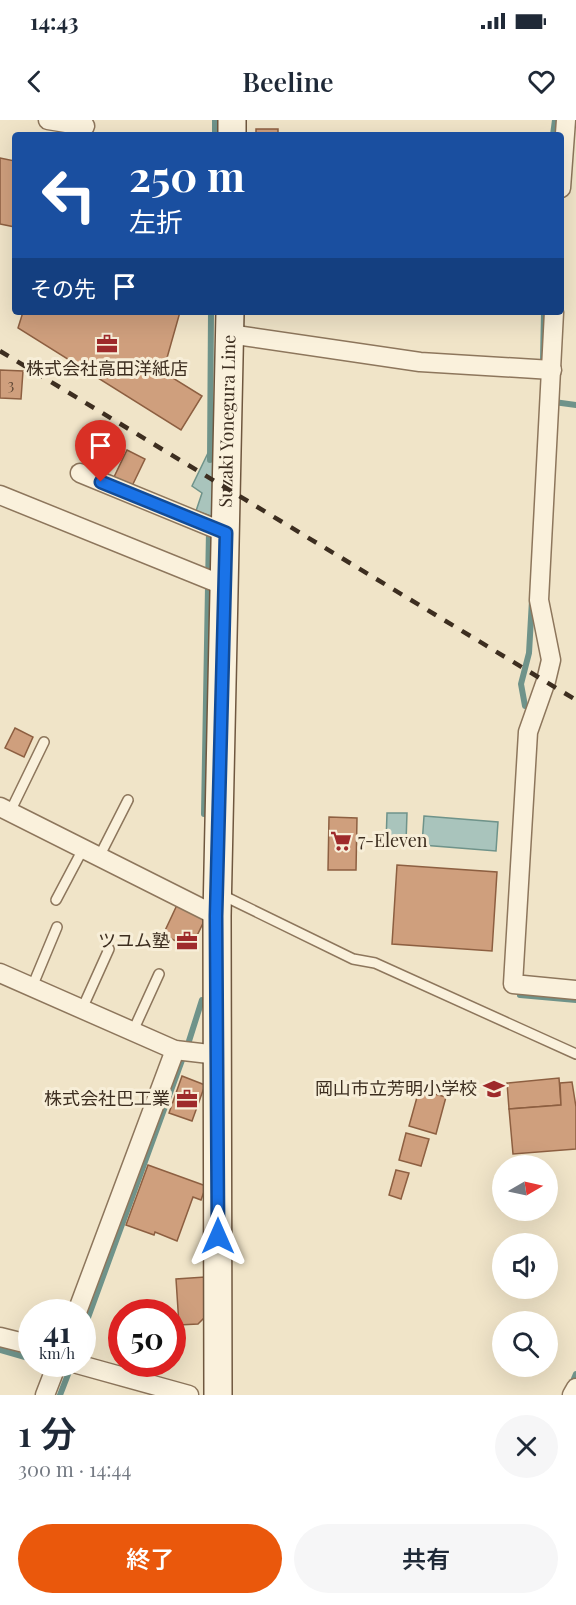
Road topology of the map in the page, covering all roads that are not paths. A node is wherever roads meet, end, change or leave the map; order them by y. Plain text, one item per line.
1 (48, 120) edge
2 (567, 120) edge
3 (85, 126) dead end
4 (564, 154) edge
5 (554, 315) edge
6 (230, 323) edge
7 (545, 369) junction
8 (80, 473) dead end
9 (0, 495) edge
10 (216, 529) junction
11 (214, 582) junction
12 (44, 742) dead end
13 (128, 800) dead end
14 (5, 809) edge
15 (91, 853) junction
16 (56, 900) dead end
17 (217, 904) junction
18 (57, 927) dead end
19 (109, 949) dead end
20 (0, 973) edge
21 (159, 974) dead end
22 (32, 987) junction
23 (576, 990) edge
24 (82, 1009) junction
25 (133, 1031) junction
26 (181, 1051) junction
27 (576, 1054) edge
28 (218, 1055) junction
29 (82, 1299) edge
30 (0, 1337) edge
31 (18, 1342) edge
32 (96, 1369) edge
33 (52, 1377) edge
34 (576, 1388) edge
35 (45, 1395) edge
36 (189, 1395) edge
37 (218, 1395) edge
38 (572, 1395) edge

1 - 3 street
2 - 4 street
5 - 7 street
6 - 7 street
6 - 10 main road, Suzaki Yonegura Line
7 - 23 street
8 - 10 street
9 - 11 street
10 - 11 main road, Suzaki Yonegura Line
11 - 17 main road, Suzaki Yonegura Line
12 - 14 lane
13 - 15 lane
14 - 15 street
15 - 16 lane
15 - 17 street
17 - 27 lane
17 - 28 main road, Suzaki Yonegura Line
18 - 22 lane
19 - 24 lane
20 - 22 street
21 - 25 lane
22 - 24 street
24 - 25 street
25 - 26 street
26 - 28 street
26 - 29 street
28 - 37 main road, Suzaki Yonegura Line
30 - 31 street
32 - 36 street
33 - 35 street
34 - 38 street

